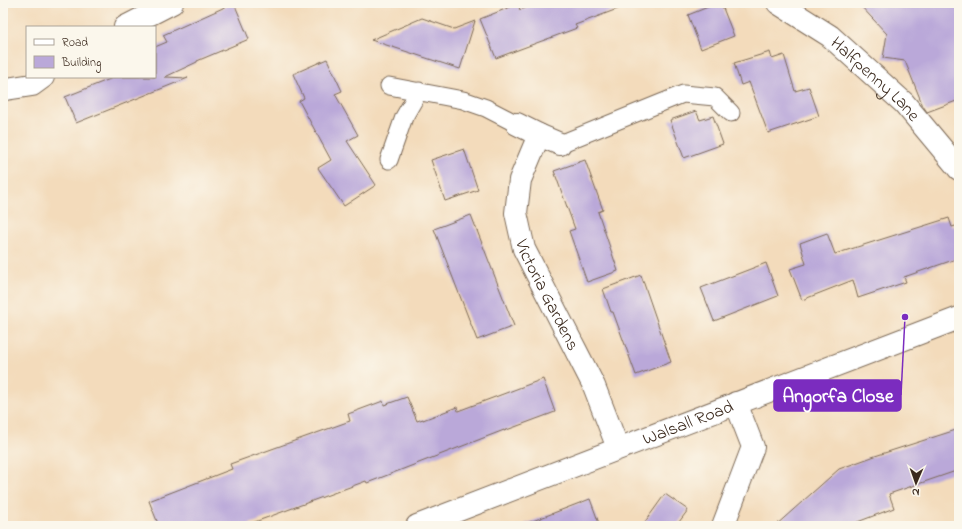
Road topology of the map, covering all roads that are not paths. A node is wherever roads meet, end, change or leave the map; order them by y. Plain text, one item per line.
1 (778, 3) edge
2 (161, 5) edge
3 (127, 26) edge
4 (42, 78) edge
5 (390, 86) dead end
6 (3, 88) edge
7 (419, 91) junction
8 (731, 113) dead end
9 (517, 124) joint
10 (539, 135) junction
11 (560, 144) joint
12 (389, 160) dead end
13 (959, 169) edge
14 (959, 318) edge
15 (736, 403) junction
16 (618, 448) junction
17 (417, 526) edge
18 (723, 526) edge

1 - 13 street, Halfpenny Lane
2 - 3 street
4 - 6 street
5 - 7 lane
7 - 9 lane
7 - 12 lane
8 - 11 lane
9 - 10 street
10 - 11 street
10 - 16 street, Victoria Gardens
14 - 15 street, Walsall Road
15 - 16 street, Walsall Road
15 - 18 street
16 - 17 street, Walsall Road

